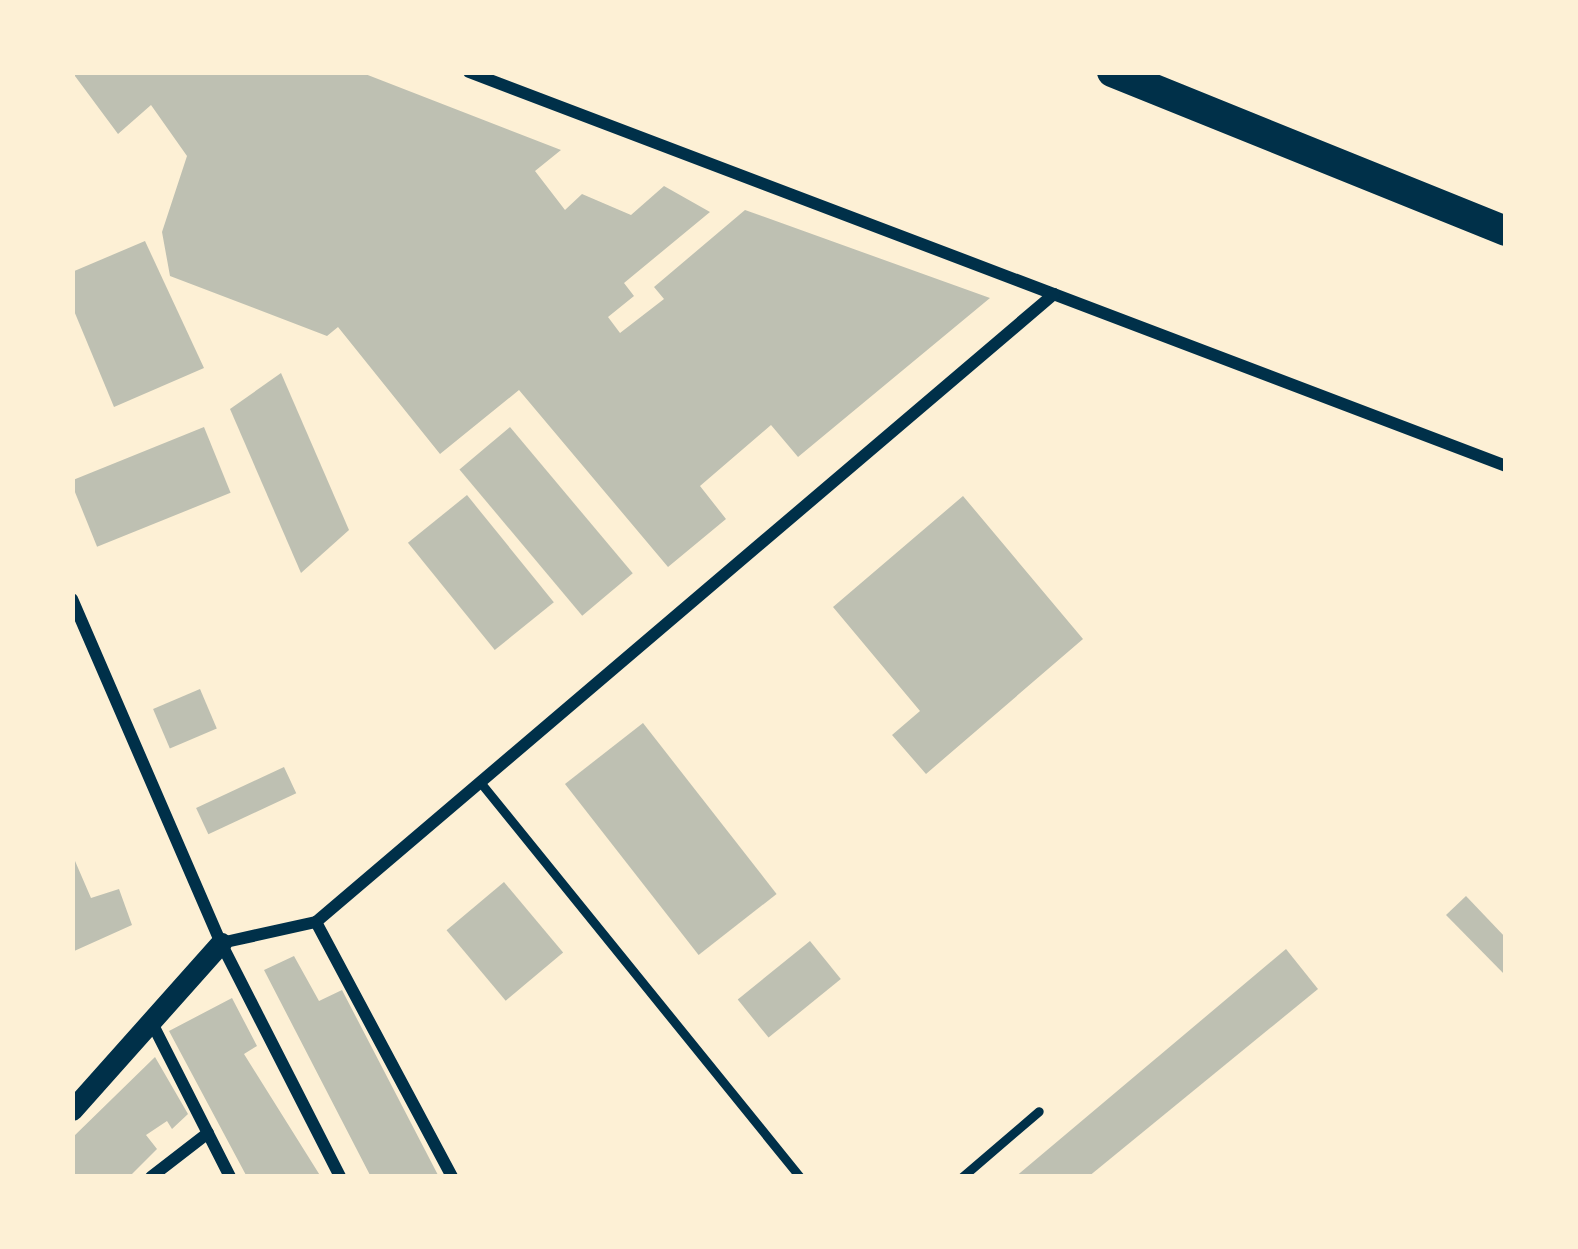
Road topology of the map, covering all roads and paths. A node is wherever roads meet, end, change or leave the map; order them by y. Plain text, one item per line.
1 (469, 72) edge
2 (1112, 72) edge
3 (1506, 231) edge
4 (1054, 294) junction
5 (1506, 466) edge
6 (72, 599) edge
7 (480, 782) junction
8 (316, 922) junction
9 (221, 943) junction
10 (154, 1027) junction
11 (72, 1110) edge
12 (1039, 1111) dead end
13 (208, 1133) junction
14 (151, 1177) edge
15 (230, 1177) edge
16 (340, 1177) edge
17 (452, 1177) edge
18 (800, 1177) edge
19 (962, 1177) edge

1 - 4 street
2 - 3 main road
4 - 5 street
4 - 7 street
6 - 9 street
7 - 8 street
7 - 18 lane
8 - 9 street
8 - 17 street
9 - 10 street
9 - 16 street
10 - 11 street
10 - 13 street
12 - 19 lane
13 - 14 street
13 - 15 street

